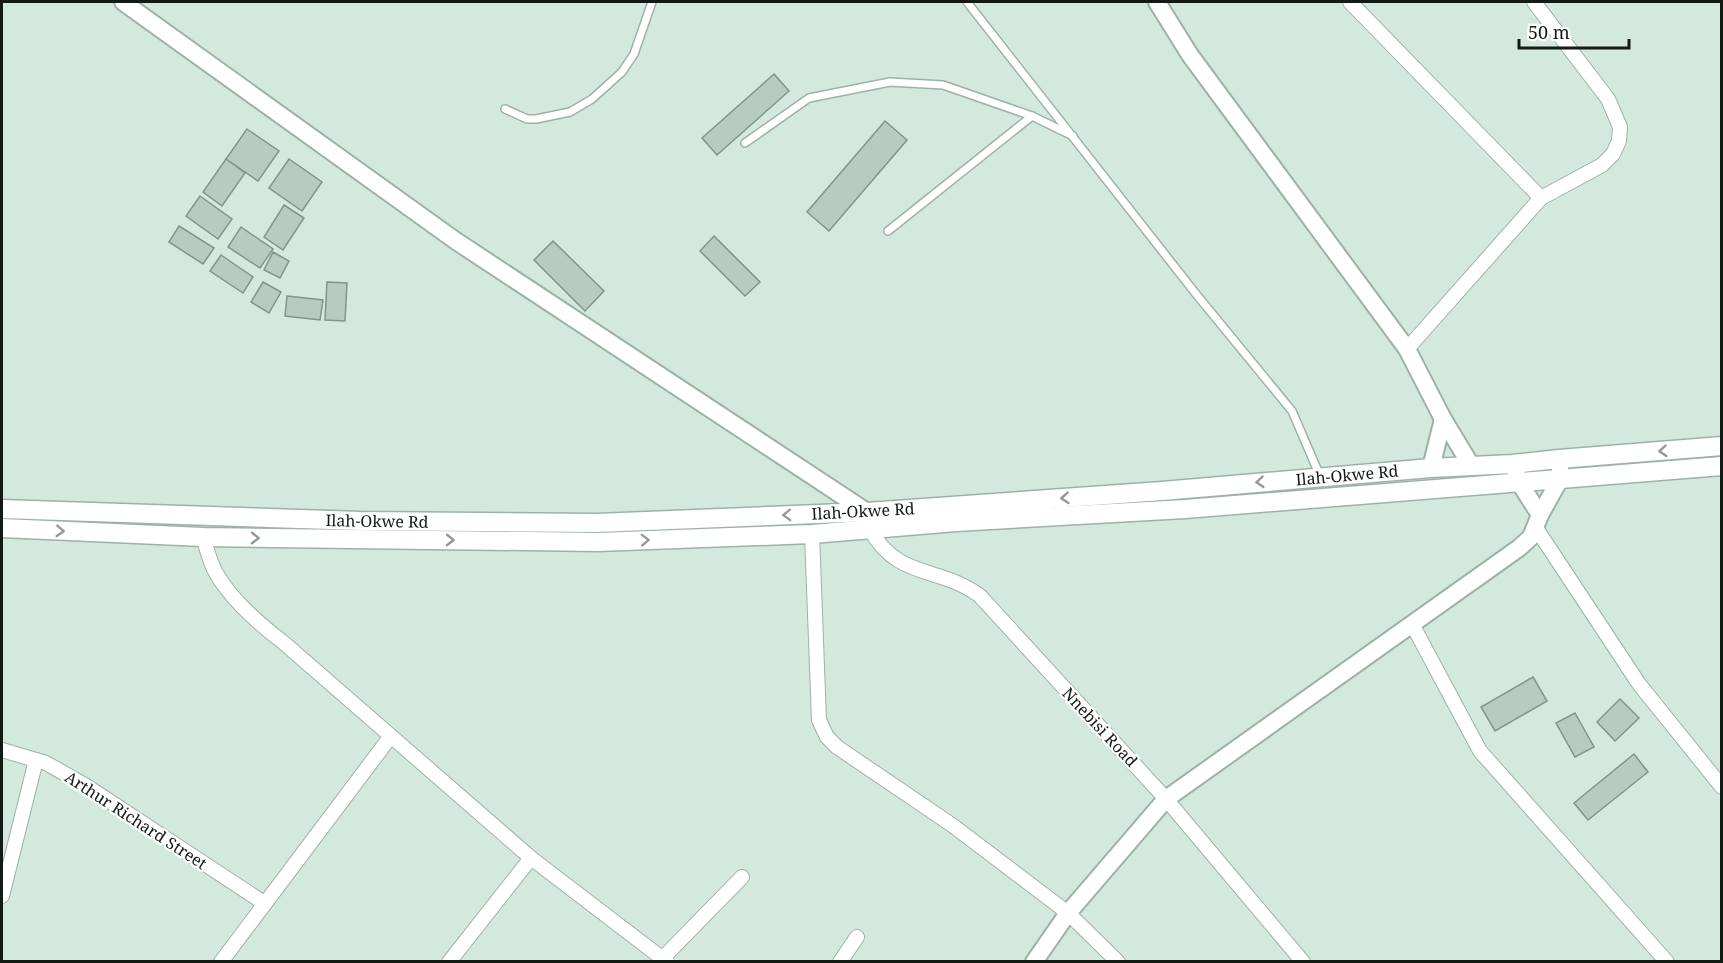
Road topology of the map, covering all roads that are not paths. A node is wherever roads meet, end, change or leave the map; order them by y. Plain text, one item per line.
1 (123, 2) edge
2 (652, 2) edge
3 (967, 2) edge
4 (1157, 2) edge
5 (1350, 2) edge
6 (1534, 2) edge
7 (505, 109) dead end
8 (1032, 116) junction
9 (1075, 137) junction
10 (744, 143) dead end
11 (1541, 198) junction
12 (888, 231) dead end
13 (1407, 349) junction
14 (1443, 419) junction
15 (1722, 446) edge
16 (1559, 459) junction
17 (1722, 466) edge
18 (1472, 467) junction
19 (1431, 468) junction
20 (1516, 473) junction
21 (1320, 476) junction
22 (1560, 478) junction
23 (2, 509) edge
24 (869, 520) junction
25 (1538, 521) junction
26 (2, 528) edge
27 (812, 534) junction
28 (203, 537) junction
29 (1412, 624) junction
30 (391, 736) junction
31 (2, 750) edge
32 (36, 760) junction
33 (1722, 787) edge
34 (1166, 800) junction
35 (531, 858) junction
36 (742, 877) dead end
37 (2, 896) edge
38 (264, 903) junction
39 (1068, 913) junction
40 (857, 937) dead end
41 (663, 960) edge
42 (221, 962) edge
43 (449, 962) edge
44 (840, 962) edge
45 (1034, 962) edge
46 (1118, 962) edge
47 (1303, 962) edge
48 (1666, 962) edge

1 - 24 street
2 - 7 lane
3 - 9 lane
4 - 13 street
5 - 11 street
6 - 11 street
8 - 9 lane
8 - 10 lane
8 - 12 lane
9 - 21 lane
11 - 13 street
13 - 14 street
14 - 18 street
14 - 19 street
15 -> 16 main road, Ilah-Okwe Rd
16 - 20 main road, Ilah-Okwe Rd
16 - 22 street
17 - 22 main road
18 - 19 main road, Ilah-Okwe Rd
18 - 20 main road, Ilah-Okwe Rd
19 - 21 main road, Ilah-Okwe Rd
20 - 22 main road
20 - 24 main road
20 - 25 street
21 -> 24 main road, Ilah-Okwe Rd
22 - 25 street
24 -> 23 main road, Ilah-Okwe Rd
24 - 27 main road
24 - 34 street, Nnebisi Road
25 - 29 street
25 - 33 street
26 -> 28 main road
28 -> 27 main road
27 - 39 street
28 - 30 street
29 - 34 street
29 - 48 street
30 - 35 street
30 - 38 street
31 - 32 street, Arthur Richard Street
32 - 37 street
32 - 38 street, Arthur Richard Street
34 - 39 street
34 - 47 street, Nnebisi Road
35 - 41 street
35 - 43 street
36 - 41 street
38 - 42 street
39 - 45 street
39 - 46 street
40 - 44 street

